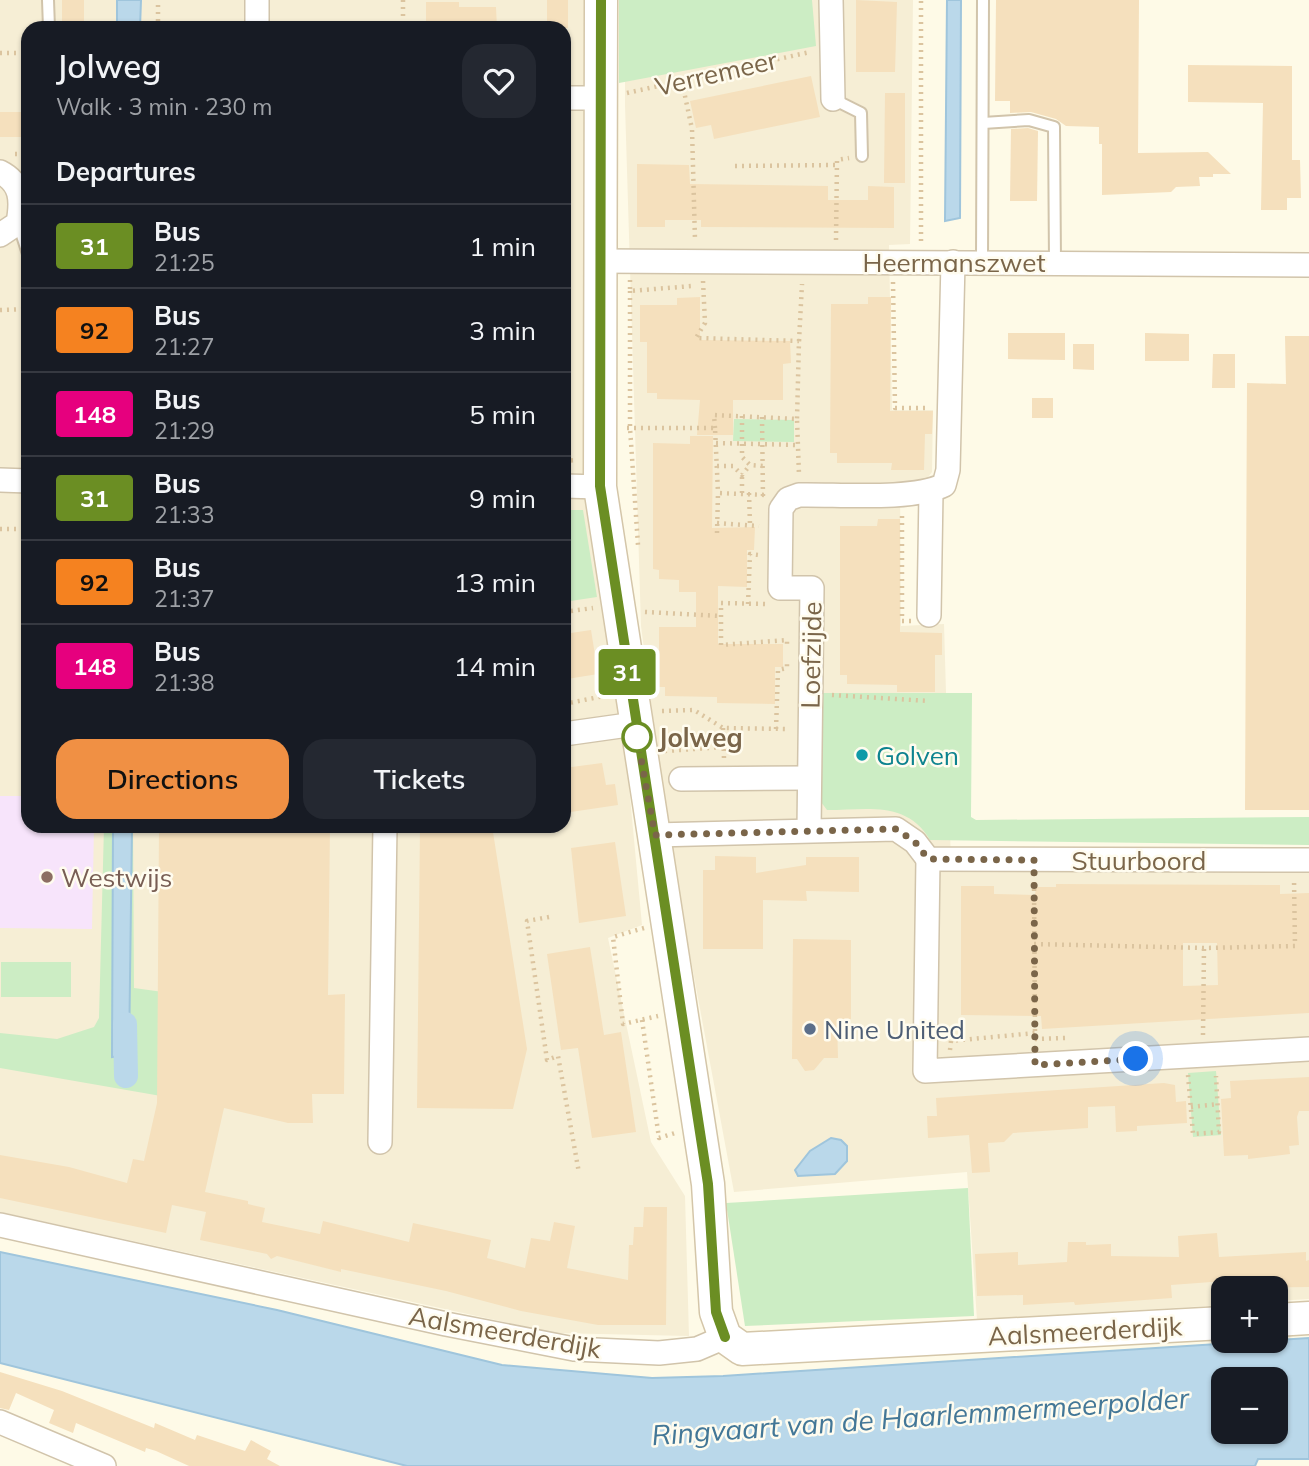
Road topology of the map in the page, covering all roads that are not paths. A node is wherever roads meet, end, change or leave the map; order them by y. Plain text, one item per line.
1 (48, 0) edge
2 (257, 0) edge
3 (601, 0) edge
4 (831, 0) edge
5 (983, 0) edge
6 (49, 21) edge
7 (257, 21) edge
8 (571, 98) edge
9 (599, 98) junction
10 (833, 100) joint
11 (983, 123) junction
12 (862, 156) road end
13 (0, 172) edge
14 (21, 198) edge
15 (21, 204) edge
16 (9, 229) edge
17 (21, 245) edge
18 (615, 261) junction
19 (953, 262) junction
20 (982, 262) junction
21 (1055, 262) junction
22 (1309, 265) edge
23 (0, 480) edge
24 (21, 481) edge
25 (571, 486) edge
26 (600, 486) junction
27 (931, 492) junction
28 (929, 614) dead end
29 (634, 719) junction
30 (571, 732) edge
31 (809, 778) junction
32 (681, 779) dead end
33 (809, 830) junction
34 (385, 833) edge
35 (655, 835) junction
36 (928, 859) junction
37 (1301, 860) edge
38 (1309, 1049) edge
39 (380, 1142) dead end
40 (0, 1225) edge
41 (1309, 1318) edge
42 (1288, 1319) edge
43 (1211, 1324) edge
44 (725, 1337) junction
45 (0, 1422) edge
46 (104, 1466) edge

1 - 6 lane
2 - 7 street
3 - 9 street
4 - 10 street
5 - 11 lane
8 - 9 street
9 - 18 street
10 - 12 lane
11 - 20 lane
11 - 21 lane
13 - 14 street
15 - 16 street
16 - 17 lane
18 - 19 street, Heermanszwet
18 - 26 street
19 - 20 street, Heermanszwet
19 - 27 street
20 - 21 street, Heermanszwet
21 - 22 street, Heermanszwet
23 - 24 street
25 - 26 street
26 - 29 street
27 - 28 street
27 - 31 street, Loefzijde
29 - 30 street
29 - 35 street
31 - 32 street
31 - 33 street, Loefzijde
33 - 35 street
33 - 36 street
34 - 39 street
35 - 44 street
36 - 37 street, Stuurboord
36 - 38 street
40 - 44 street, Aalsmeerderdijk
41 - 42 street
43 - 44 street, Aalsmeerderdijk
45 - 46 street

